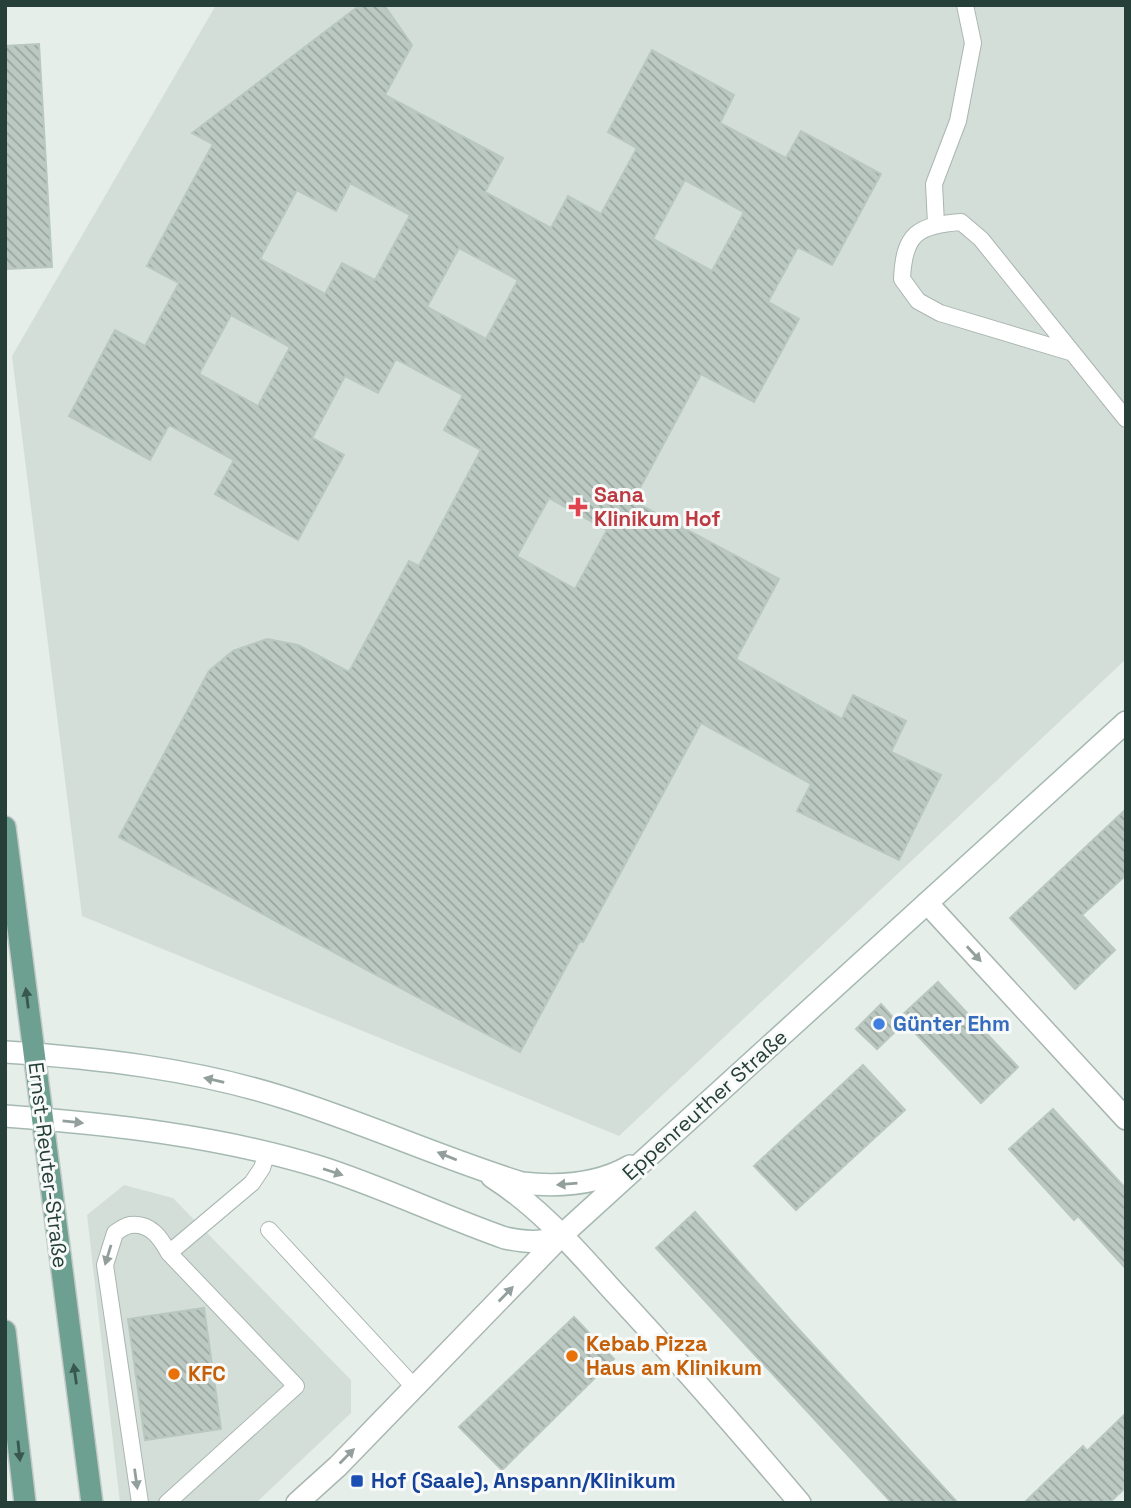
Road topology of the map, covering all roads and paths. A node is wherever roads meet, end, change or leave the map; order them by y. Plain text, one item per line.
1 (965, 5) edge
2 (936, 224) junction
3 (1070, 352) junction
4 (1126, 419) edge
5 (1126, 722) edge
6 (5, 827) edge
7 (927, 903) junction
8 (5, 1052) edge
9 (34, 1054) junction
10 (5, 1116) edge
11 (43, 1119) junction
12 (1126, 1119) edge
13 (653, 1152) junction
14 (267, 1153) junction
15 (480, 1170) junction
16 (269, 1230) dead end
17 (562, 1235) junction
18 (169, 1254) junction
19 (5, 1333) edge
20 (415, 1388) junction
21 (25, 1503) edge
22 (92, 1503) edge
23 (140, 1503) edge
24 (167, 1503) edge
25 (297, 1503) edge
26 (800, 1503) edge

1 - 2 lane
2 - 3 lane
2 - 3 lane
3 - 4 lane
5 - 7 main road, Eppenreuther Straße
9 -> 6 main road, Ernst-Reuter-Straße
7 -> 12 main road
7 - 13 main road, Eppenreuther Straße
8 - 9 main road
9 - 11 main road, Ernst-Reuter-Straße
15 -> 9 main road
10 - 11 main road
11 -> 14 main road
22 -> 11 main road, Ernst-Reuter-Straße
13 -> 15 main road
13 - 17 main road, Eppenreuther Straße
14 -> 17 main road
14 - 18 lane
15 - 17 main road
16 - 20 lane
20 -> 17 main road, Eppenreuther Straße
17 - 26 main road
18 -> 23 lane
18 - 24 lane
19 -> 21 main road
25 -> 20 main road, Eppenreuther Straße

